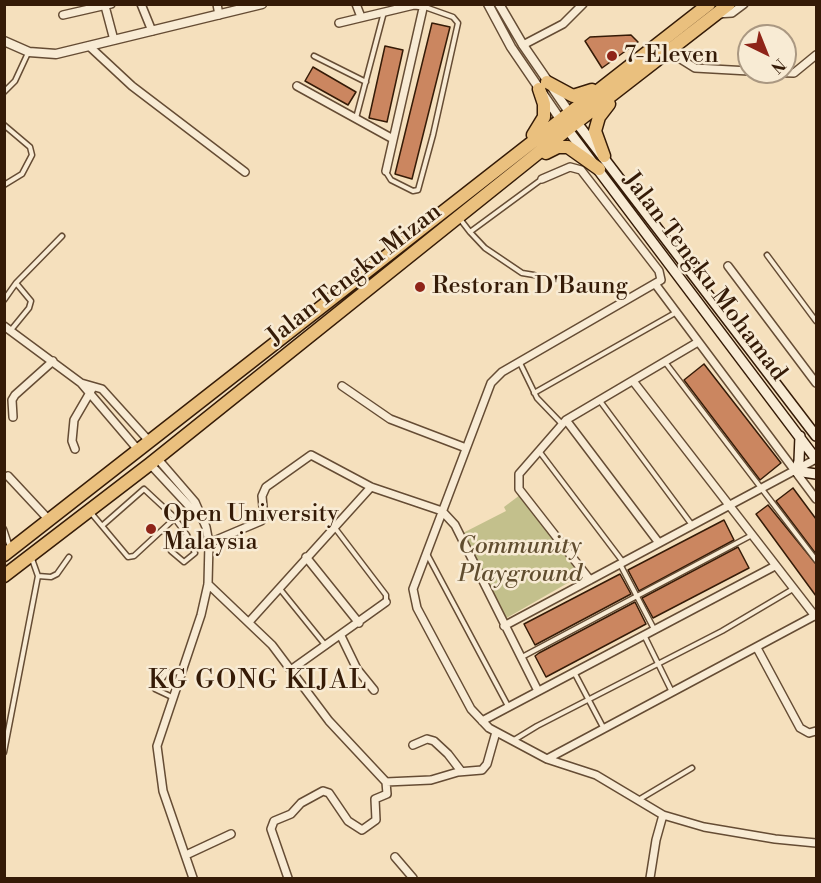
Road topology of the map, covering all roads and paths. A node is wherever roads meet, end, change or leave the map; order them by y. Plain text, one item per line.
1 (141, 4) edge
2 (217, 4) edge
3 (262, 4) edge
4 (356, 4) edge
5 (488, 4) edge
6 (499, 4) edge
7 (583, 4) edge
8 (729, 4) edge
9 (744, 4) edge
10 (108, 5) edge
11 (424, 5) edge
12 (713, 9) edge
13 (384, 12) junction
14 (63, 15) dead end
15 (219, 15) junction
16 (361, 17) junction
17 (339, 23) dead end
18 (152, 31) junction
19 (4, 40) edge
20 (114, 40) junction
21 (523, 45) junction
22 (89, 46) junction
23 (673, 49) junction
24 (29, 52) junction
25 (816, 55) edge
26 (314, 56) dead end
27 (737, 70) edge
28 (797, 71) edge
29 (366, 82) junction
30 (617, 85) junction
31 (297, 86) dead end
32 (543, 86) junction
33 (4, 92) edge
34 (356, 118) junction
35 (568, 121) junction
36 (4, 125) edge
37 (393, 139) junction
38 (604, 156) junction
39 (518, 161) junction
40 (599, 169) junction
41 (386, 171) joint
42 (245, 172) dead end
43 (542, 179) joint
44 (4, 185) edge
45 (459, 219) junction
46 (470, 232) junction
47 (62, 236) dead end
48 (767, 255) dead end
49 (728, 266) dead end
50 (534, 275) dead end
51 (16, 283) junction
52 (656, 285) junction
53 (6, 297) edge
54 (676, 312) junction
55 (816, 321) edge
56 (8, 328) edge
57 (698, 342) junction
58 (53, 361) junction
59 (665, 362) junction
60 (520, 363) junction
61 (633, 381) junction
62 (816, 381) edge
63 (81, 383) junction
64 (96, 385) junction
65 (342, 386) dead end
66 (90, 391) junction
67 (534, 393) junction
68 (599, 400) junction
69 (13, 417) dead end
70 (564, 422) junction
71 (800, 436) junction
72 (816, 436) edge
73 (151, 442) junction
74 (466, 448) junction
75 (75, 449) dead end
76 (139, 451) junction
77 (539, 451) junction
78 (816, 459) edge
79 (154, 461) junction
80 (795, 471) junction
81 (816, 474) edge
82 (8, 476) dead end
83 (371, 487) junction
84 (763, 488) junction
85 (816, 499) edge
86 (730, 506) junction
87 (89, 511) junction
88 (442, 511) junction
89 (174, 519) junction
90 (50, 521) junction
91 (103, 525) junction
92 (693, 525) junction
93 (335, 528) junction
94 (4, 529) edge
95 (187, 535) junction
96 (752, 535) junction
97 (209, 543) junction
98 (659, 543) junction
99 (8, 553) edge
100 (427, 553) junction
101 (31, 556) junction
102 (69, 557) dead end
103 (306, 557) junction
104 (816, 560) edge
105 (621, 563) junction
106 (775, 566) junction
107 (4, 576) edge
108 (38, 576) junction
109 (590, 580) junction
110 (208, 584) junction
111 (278, 586) junction
112 (793, 589) junction
113 (637, 596) junction
114 (386, 602) joint
115 (816, 616) edge
116 (249, 622) junction
117 (359, 623) junction
118 (504, 626) junction
119 (654, 630) junction
120 (644, 635) junction
121 (340, 636) junction
122 (326, 646) junction
123 (758, 648) junction
124 (521, 657) junction
125 (657, 663) junction
126 (292, 669) junction
127 (182, 672) junction
128 (574, 672) junction
129 (374, 690) dead end
130 (538, 691) junction
131 (672, 693) junction
132 (172, 697) junction
133 (589, 700) junction
134 (508, 707) junction
135 (482, 721) junction
136 (604, 729) junction
137 (816, 731) edge
138 (496, 732) junction
139 (512, 742) junction
140 (413, 745) dead end
141 (4, 752) edge
142 (547, 759) junction
143 (692, 768) dead end
144 (461, 771) junction
145 (386, 782) junction
146 (640, 800) junction
147 (663, 815) junction
148 (231, 834) dead end
149 (816, 843) edge
150 (186, 855) junction
151 (396, 857) dead end
152 (193, 879) edge
153 (288, 879) edge
154 (413, 879) edge
155 (650, 879) edge

1 - 18 street
2 - 15 street
3 - 15 street
4 - 16 street
5 - 32 street
6 - 21 street
7 - 21 street
8 - 12 highway, Jalan Tengku Mizan
9 - 12 street
10 - 14 street
10 - 20 street
11 - 13 street
11 - 37 street
11 - 41 lane
12 - 23 highway, Jalan Tengku Mizan
12 - 30 highway, Jalan Tengku Mizan
13 - 16 street
13 - 29 lane
15 - 18 street
16 - 17 street
18 - 20 street
19 - 24 street
20 - 22 street
21 - 32 street
22 - 24 street
22 - 42 street
23 - 27 street
23 - 30 highway, Jalan Tengku Mizan
24 - 33 lane
25 - 28 street
26 - 29 lane
29 - 34 lane
30 - 32 highway
30 - 35 highway, Jalan Tengku Mizan
30 - 38 highway
31 - 34 street
32 - 35 street
32 - 39 highway
34 - 37 street
35 - 38 main road, Jalan Tengku Mohamad
35 - 39 highway, Jalan Tengku Mizan
35 - 40 main road, Jalan Tengku Mohamad
36 - 44 lane
37 - 41 street
38 - 72 main road, Jalan Tengku Mohamad
39 - 40 highway
39 - 45 highway, Jalan Tengku Mizan
39 - 73 highway, Jalan Tengku Mizan
40 - 71 main road, Jalan Tengku Mohamad
43 - 46 lane
43 - 52 street
45 - 46 lane
45 - 79 highway, Jalan Tengku Mizan
46 - 50 lane
47 - 51 lane
48 - 55 lane
49 - 62 street
51 - 53 lane
51 - 56 lane
52 - 54 street
52 - 60 street
54 - 57 street
54 - 67 lane
56 - 58 street
57 - 59 street
57 - 80 street
58 - 63 street
58 - 69 street
59 - 61 street
59 - 84 lane
60 - 67 lane
60 - 74 street
61 - 68 street
61 - 86 street
63 - 64 street
63 - 66 street
64 - 66 street
64 - 73 street
65 - 74 street
66 - 75 street
66 - 76 street
67 - 70 lane
68 - 70 street
68 - 92 lane
70 - 77 street
70 - 98 street
71 - 78 main road, Jalan Tengku Mohamad
71 - 80 main road
73 - 76 highway, Jalan Tengku Mizan
74 - 88 street
76 - 90 highway, Jalan Tengku Mizan
77 - 105 lane
77 - 109 street
78 - 80 street
79 - 87 highway, Jalan Tengku Mizan
79 - 97 street
80 - 81 main road
80 - 84 street
80 - 85 street
82 - 90 street
83 - 88 street
83 - 93 street
83 - 97 street
84 - 86 street
84 - 104 lane
86 - 92 street
86 - 96 street
87 - 91 lane
87 - 101 highway, Jalan Tengku Mizan
88 - 100 street
88 - 118 street
89 - 91 lane
89 - 91 lane
89 - 95 lane
90 - 99 highway, Jalan Tengku Mizan
92 - 98 street
93 - 103 street
93 - 114 lane
94 - 99 lane
95 - 95 lane
96 - 106 street
96 - 113 lane
97 - 110 street
98 - 105 street
100 - 134 lane
100 - 135 street
101 - 107 highway, Jalan Tengku Mizan
101 - 108 lane
102 - 108 lane
103 - 111 street
103 - 117 street
105 - 109 street
105 - 113 lane
106 - 112 street
106 - 119 street
108 - 141 lane
109 - 118 street
110 - 116 street
110 - 127 street
111 - 116 street
111 - 122 lane
112 - 115 street
112 - 125 lane
113 - 119 lane
113 - 124 lane
114 - 117 street
115 - 123 street
116 - 126 street
117 - 121 street
118 - 124 street
119 - 120 street
120 - 125 lane
120 - 128 street
121 - 122 street
121 - 129 street
122 - 126 street
123 - 131 street
123 - 137 street
124 - 130 street
125 - 131 lane
125 - 133 lane
126 - 145 street
127 - 132 street
127 - 132 lane
128 - 130 street
128 - 133 lane
130 - 134 street
131 - 136 street
132 - 150 street
133 - 136 lane
133 - 139 lane
134 - 135 street
135 - 138 street
136 - 142 street
138 - 139 street
138 - 144 street
139 - 142 street
140 - 144 street
142 - 146 street
143 - 146 lane
144 - 145 street
145 - 153 street
146 - 147 street
147 - 149 street
147 - 155 street
148 - 150 street
150 - 152 street
151 - 154 street

